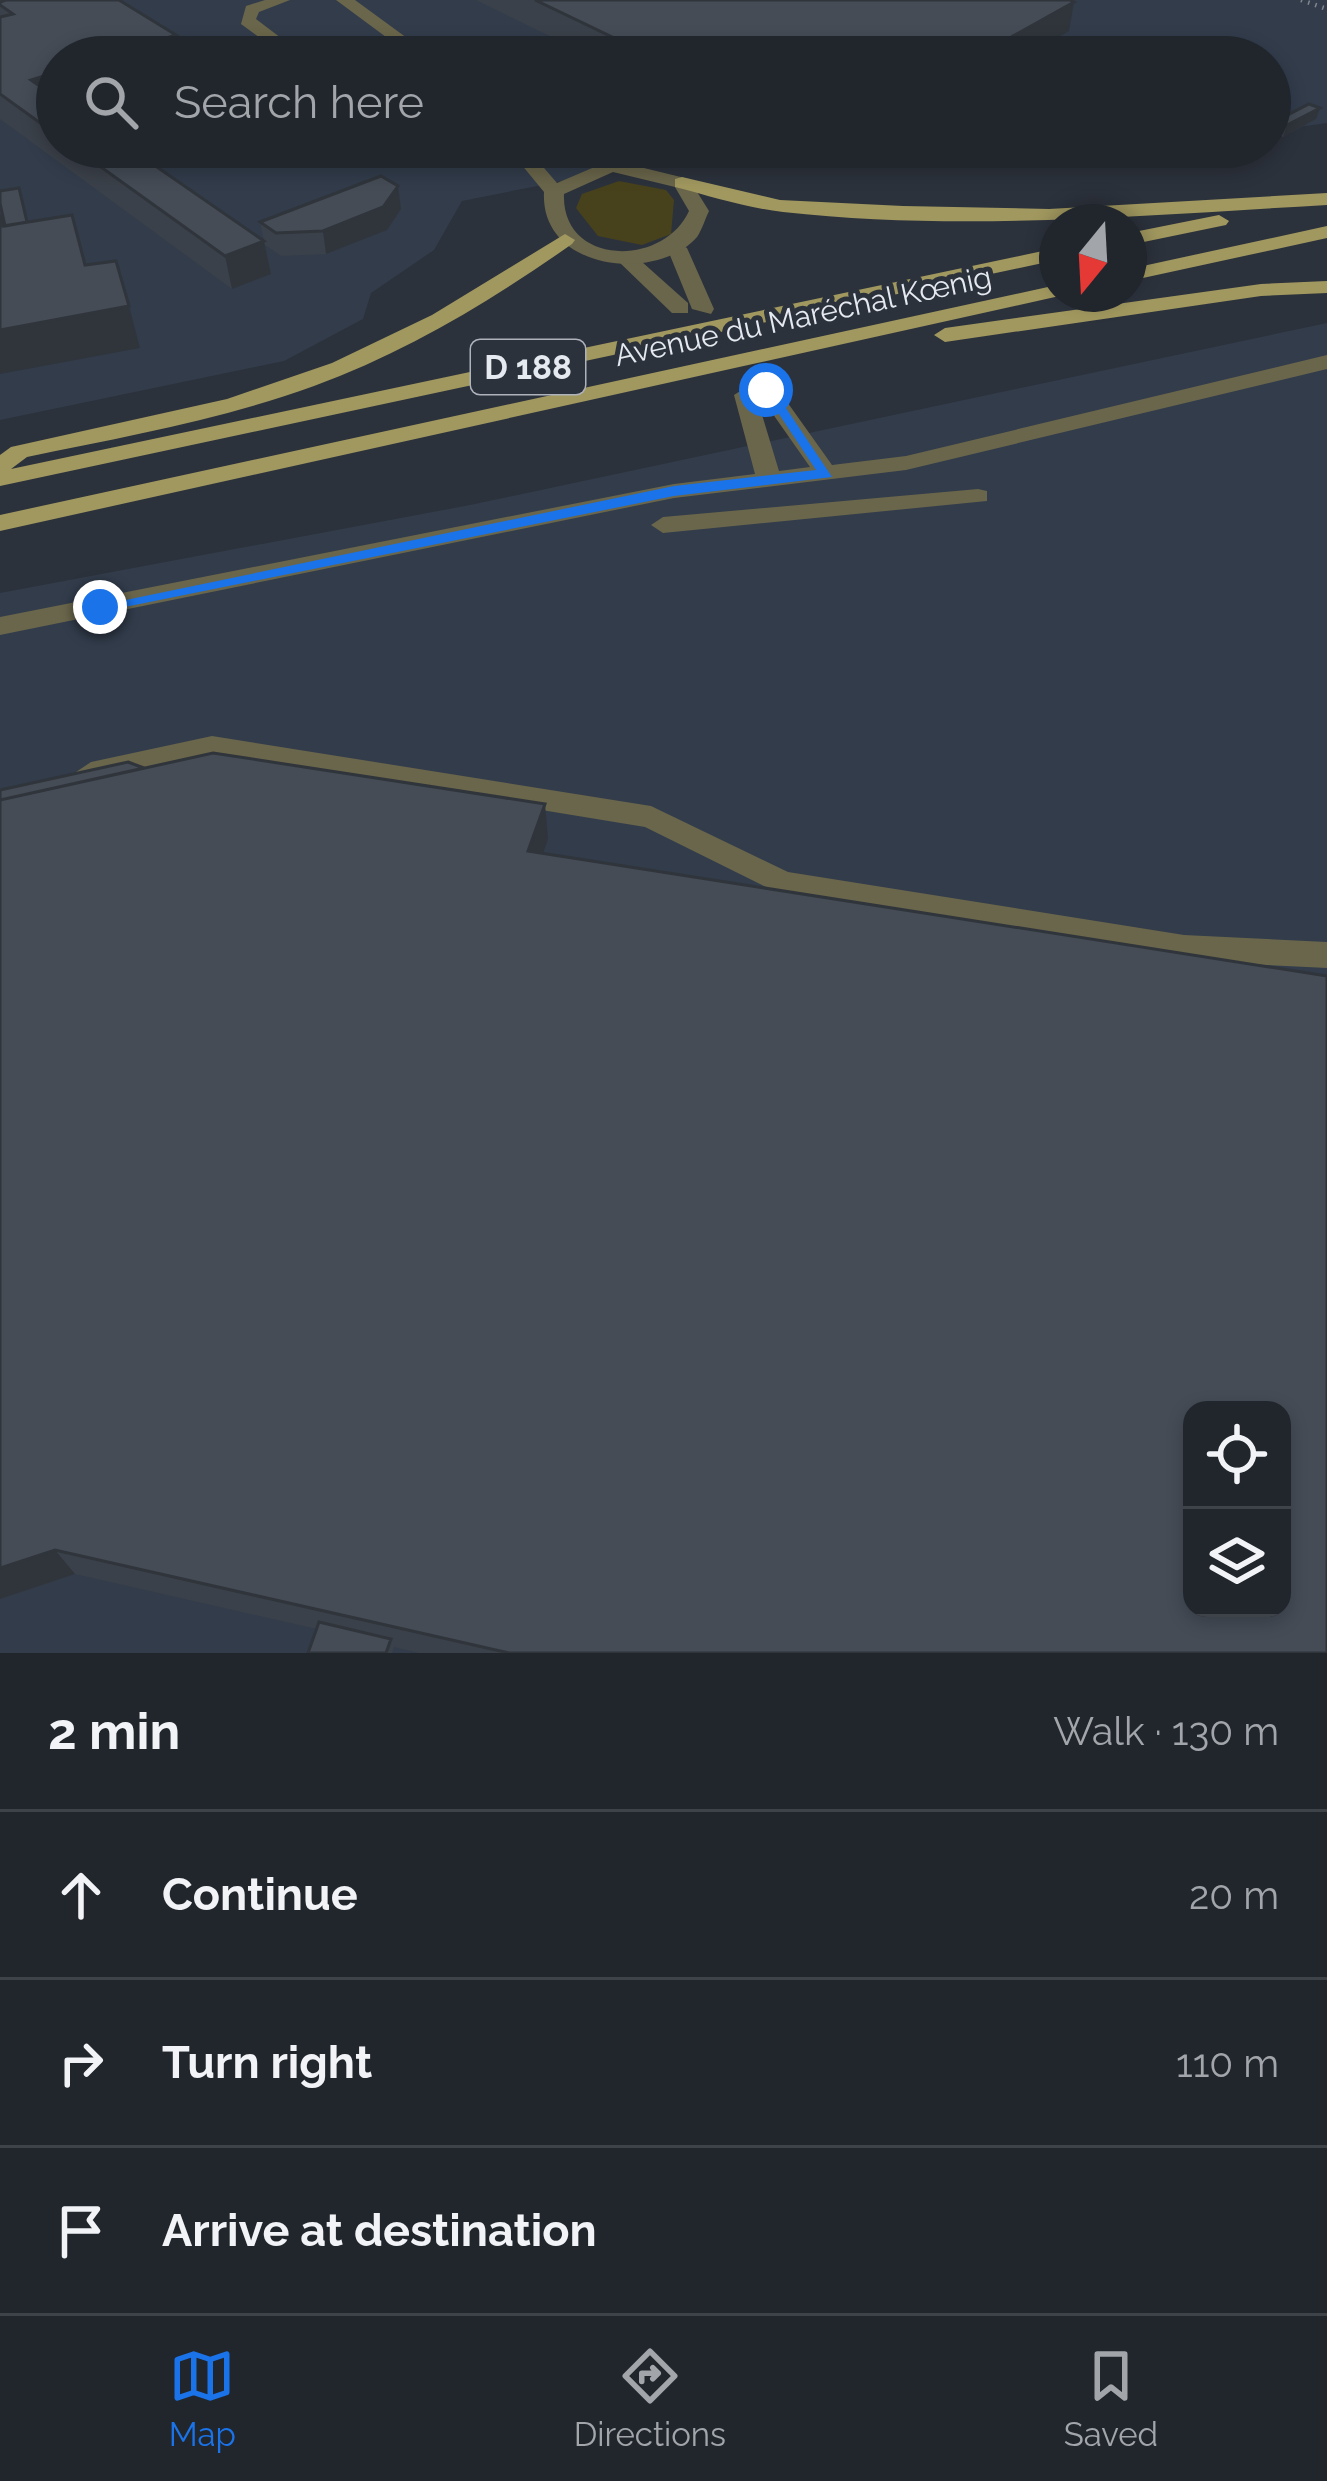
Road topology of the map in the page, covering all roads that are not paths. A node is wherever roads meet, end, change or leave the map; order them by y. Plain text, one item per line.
1 (99, 0) edge
2 (283, 0) edge
3 (344, 0) edge
4 (245, 4) edge
5 (159, 36) edge
6 (269, 36) edge
7 (394, 36) edge
8 (534, 168) edge
9 (592, 168) edge
10 (628, 168) edge
11 (682, 183) junction
12 (554, 191) junction
13 (1326, 199) edge
14 (1327, 232) edge
15 (1147, 235) edge
16 (565, 240) junction
17 (676, 248) junction
18 (625, 256) junction
19 (1039, 258) edge
20 (1147, 271) edge
21 (1327, 287) edge
22 (1039, 295) edge
23 (880, 329) junction
24 (1327, 362) edge
25 (0, 466) edge
26 (826, 473) junction
27 (0, 479) edge
28 (770, 480) junction
29 (978, 496) dead end
30 (0, 523) edge
31 (663, 525) dead end
32 (0, 626) edge
33 (65, 778) edge
34 (1327, 955) edge

1 - 5 street
2 - 4 street
3 - 7 street
4 - 6 street
8 - 12 street
9 - 12 street
10 - 11 street
11 - 13 main road
11 - 17 street
12 - 16 street
13 - 15 main road
14 - 20 main road
16 - 18 street
16 - 25 main road
17 - 18 street
17 - 18 street
19 - 27 main road, Avenue du Maréchal Kœnig / D 188
21 - 23 main road
22 - 23 main road, Avenue du Maréchal Kœnig / D 188
23 - 30 main road, Avenue du Maréchal Kœnig / D 188
24 - 26 street
26 - 28 street
26 - 28 street
28 - 32 street
29 - 31 street
33 - 34 street

